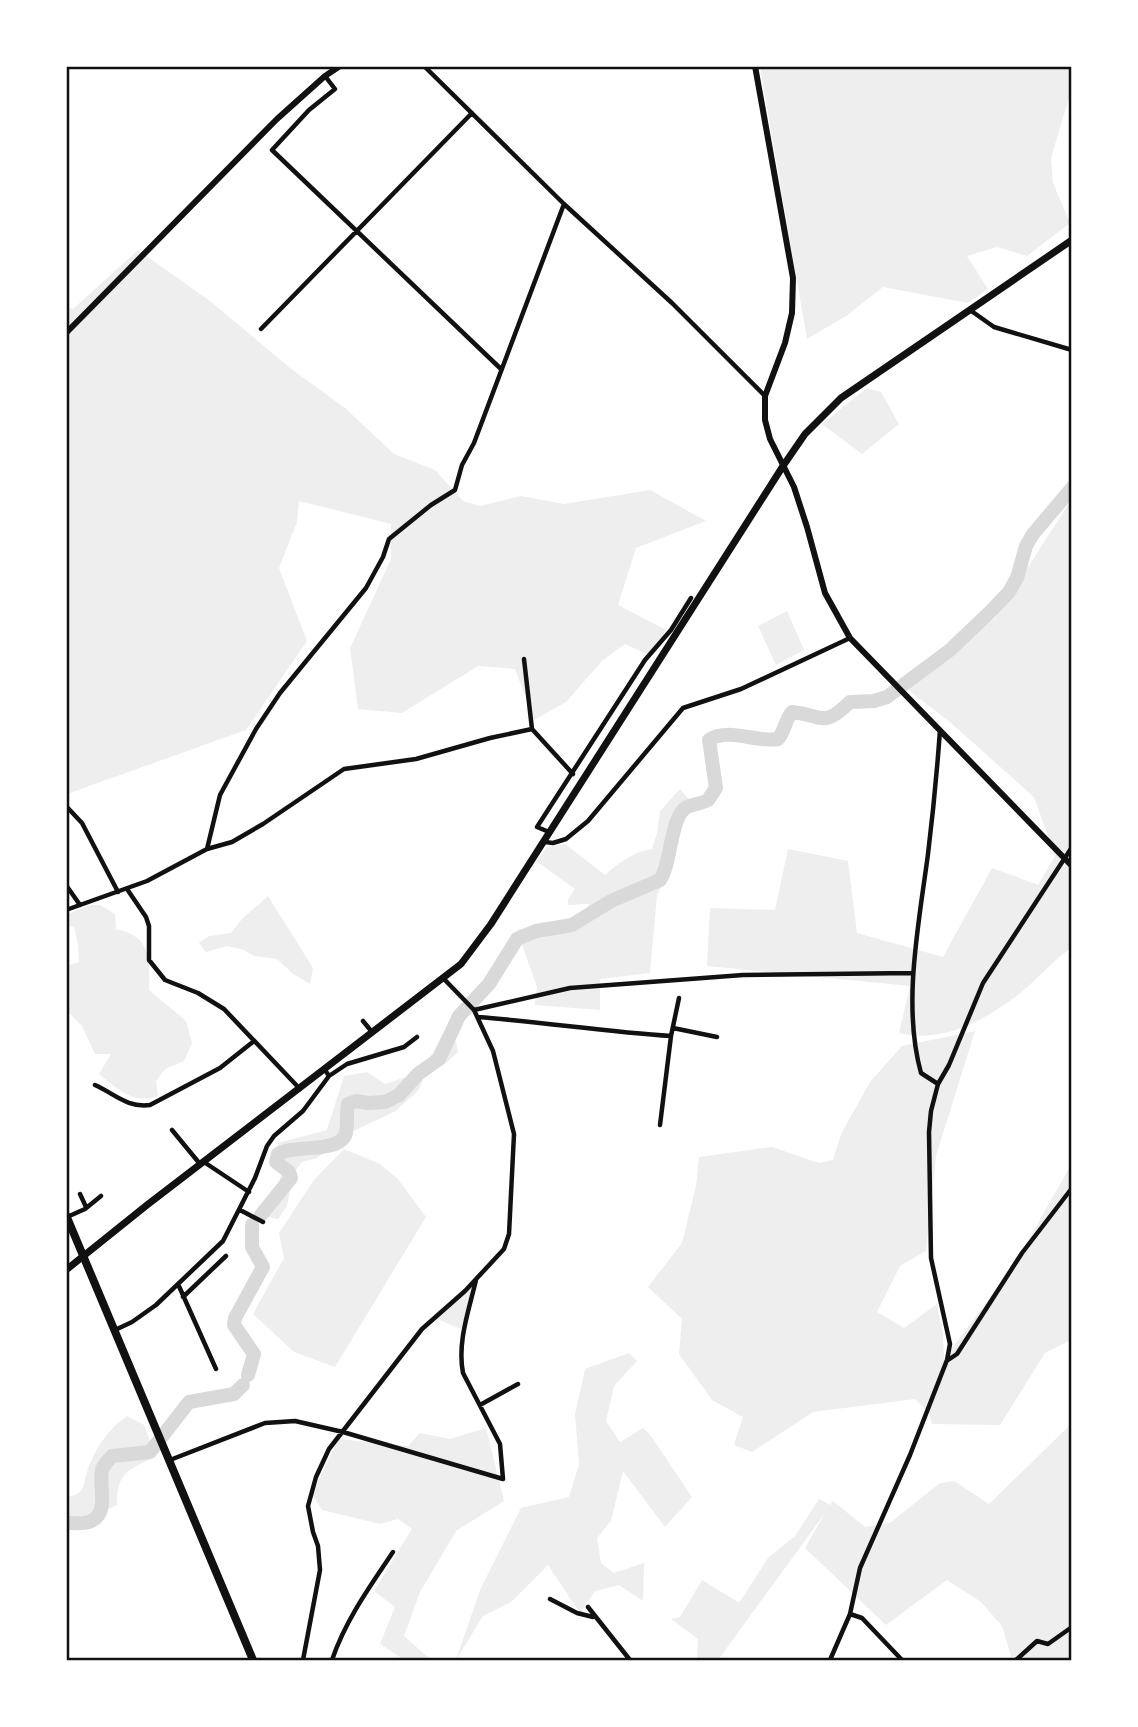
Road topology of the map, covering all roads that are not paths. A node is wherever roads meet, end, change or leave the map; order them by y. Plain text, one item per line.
1 (340, 66) edge
2 (425, 66) edge
3 (755, 66) edge
4 (325, 76) junction
5 (472, 113) junction
6 (565, 204) junction
7 (356, 232) junction
8 (1072, 240) edge
9 (970, 310) junction
10 (261, 329) dead end
11 (66, 333) edge
12 (1072, 350) edge
13 (501, 369) junction
14 (765, 396) junction
15 (783, 466) junction
16 (691, 598) dead end
17 (850, 638) junction
18 (524, 659) dead end
19 (532, 729) junction
20 (940, 730) junction
21 (573, 774) junction
22 (66, 806) edge
23 (549, 832) junction
24 (544, 841) junction
25 (1072, 846) edge
26 (207, 849) junction
27 (1064, 858) junction
28 (1072, 866) edge
29 (66, 885) edge
30 (127, 889) junction
31 (118, 891) junction
32 (80, 905) junction
33 (66, 910) edge
34 (912, 973) junction
35 (443, 979) junction
36 (679, 998) dead end
37 (474, 1010) junction
38 (477, 1017) junction
39 (363, 1021) dead end
40 (673, 1028) junction
41 (373, 1032) junction
42 (671, 1036) junction
43 (417, 1037) dead end
44 (717, 1037) dead end
45 (254, 1041) junction
46 (327, 1073) junction
47 (95, 1084) dead end
48 (938, 1084) junction
49 (300, 1088) junction
50 (660, 1125) dead end
51 (172, 1130) dead end
52 (202, 1163) junction
53 (1072, 1188) edge
54 (249, 1192) junction
55 (80, 1194) dead end
56 (101, 1196) dead end
57 (86, 1208) junction
58 (240, 1210) junction
59 (67, 1216) edge
60 (263, 1222) dead end
61 (226, 1256) dead end
62 (84, 1257) junction
63 (66, 1270) edge
64 (477, 1276) junction
65 (178, 1284) junction
66 (183, 1297) junction
67 (115, 1330) junction
68 (947, 1360) junction
69 (216, 1369) dead end
70 (518, 1384) dead end
71 (480, 1405) junction
72 (343, 1432) junction
73 (169, 1460) junction
74 (393, 1552) dead end
75 (550, 1599) dead end
76 (588, 1607) dead end
77 (850, 1614) junction
78 (594, 1617) junction
79 (1072, 1627) edge
80 (253, 1661) edge
81 (303, 1661) edge
82 (332, 1661) edge
83 (630, 1661) edge
84 (830, 1661) edge
85 (902, 1661) edge
86 (1016, 1661) edge

1 - 4 street
2 - 5 street
3 - 14 street
4 - 7 street
4 - 11 street
5 - 6 street
5 - 7 street
6 - 13 street
6 - 14 street
7 - 10 street
7 - 13 street
8 - 9 main road
9 - 12 street
9 - 15 main road
13 - 26 street
14 - 15 street
15 - 17 street
15 - 23 main road
16 - 21 street
17 - 20 street
17 - 24 street
18 - 19 street
19 - 21 street
19 - 26 street
20 - 27 street
20 - 34 street
21 - 23 street
22 - 31 street
23 - 24 main road
24 - 35 main road
25 - 27 street
26 - 30 street
27 - 28 street
27 - 48 street
29 - 32 street
30 - 31 street
30 - 45 street
31 - 32 street
32 - 33 street
34 - 37 street
34 - 48 street
35 - 37 street
35 - 41 main road
36 - 40 street
37 - 38 street
38 - 42 street
38 - 64 street
39 - 41 street
40 - 42 street
40 - 44 street
41 - 46 main road
42 - 50 street
43 - 46 street
45 - 47 street
45 - 49 street
46 - 49 main road
46 - 54 street
48 - 68 street
49 - 52 main road
51 - 52 street
52 - 54 street
52 - 62 main road
53 - 68 street
54 - 58 street
55 - 57 street
56 - 57 street
57 - 59 street
58 - 60 street
58 - 65 street
59 - 62 highway
61 - 66 street
62 - 63 main road
62 - 67 highway
64 - 71 street
64 - 72 street
65 - 66 street
65 - 67 street
66 - 69 street
67 - 73 highway
68 - 77 street
70 - 71 street
71 - 72 street
72 - 73 street
72 - 81 street
73 - 80 highway
74 - 82 street
75 - 78 street
76 - 78 street
77 - 84 street
77 - 85 street
78 - 83 street
79 - 86 street

